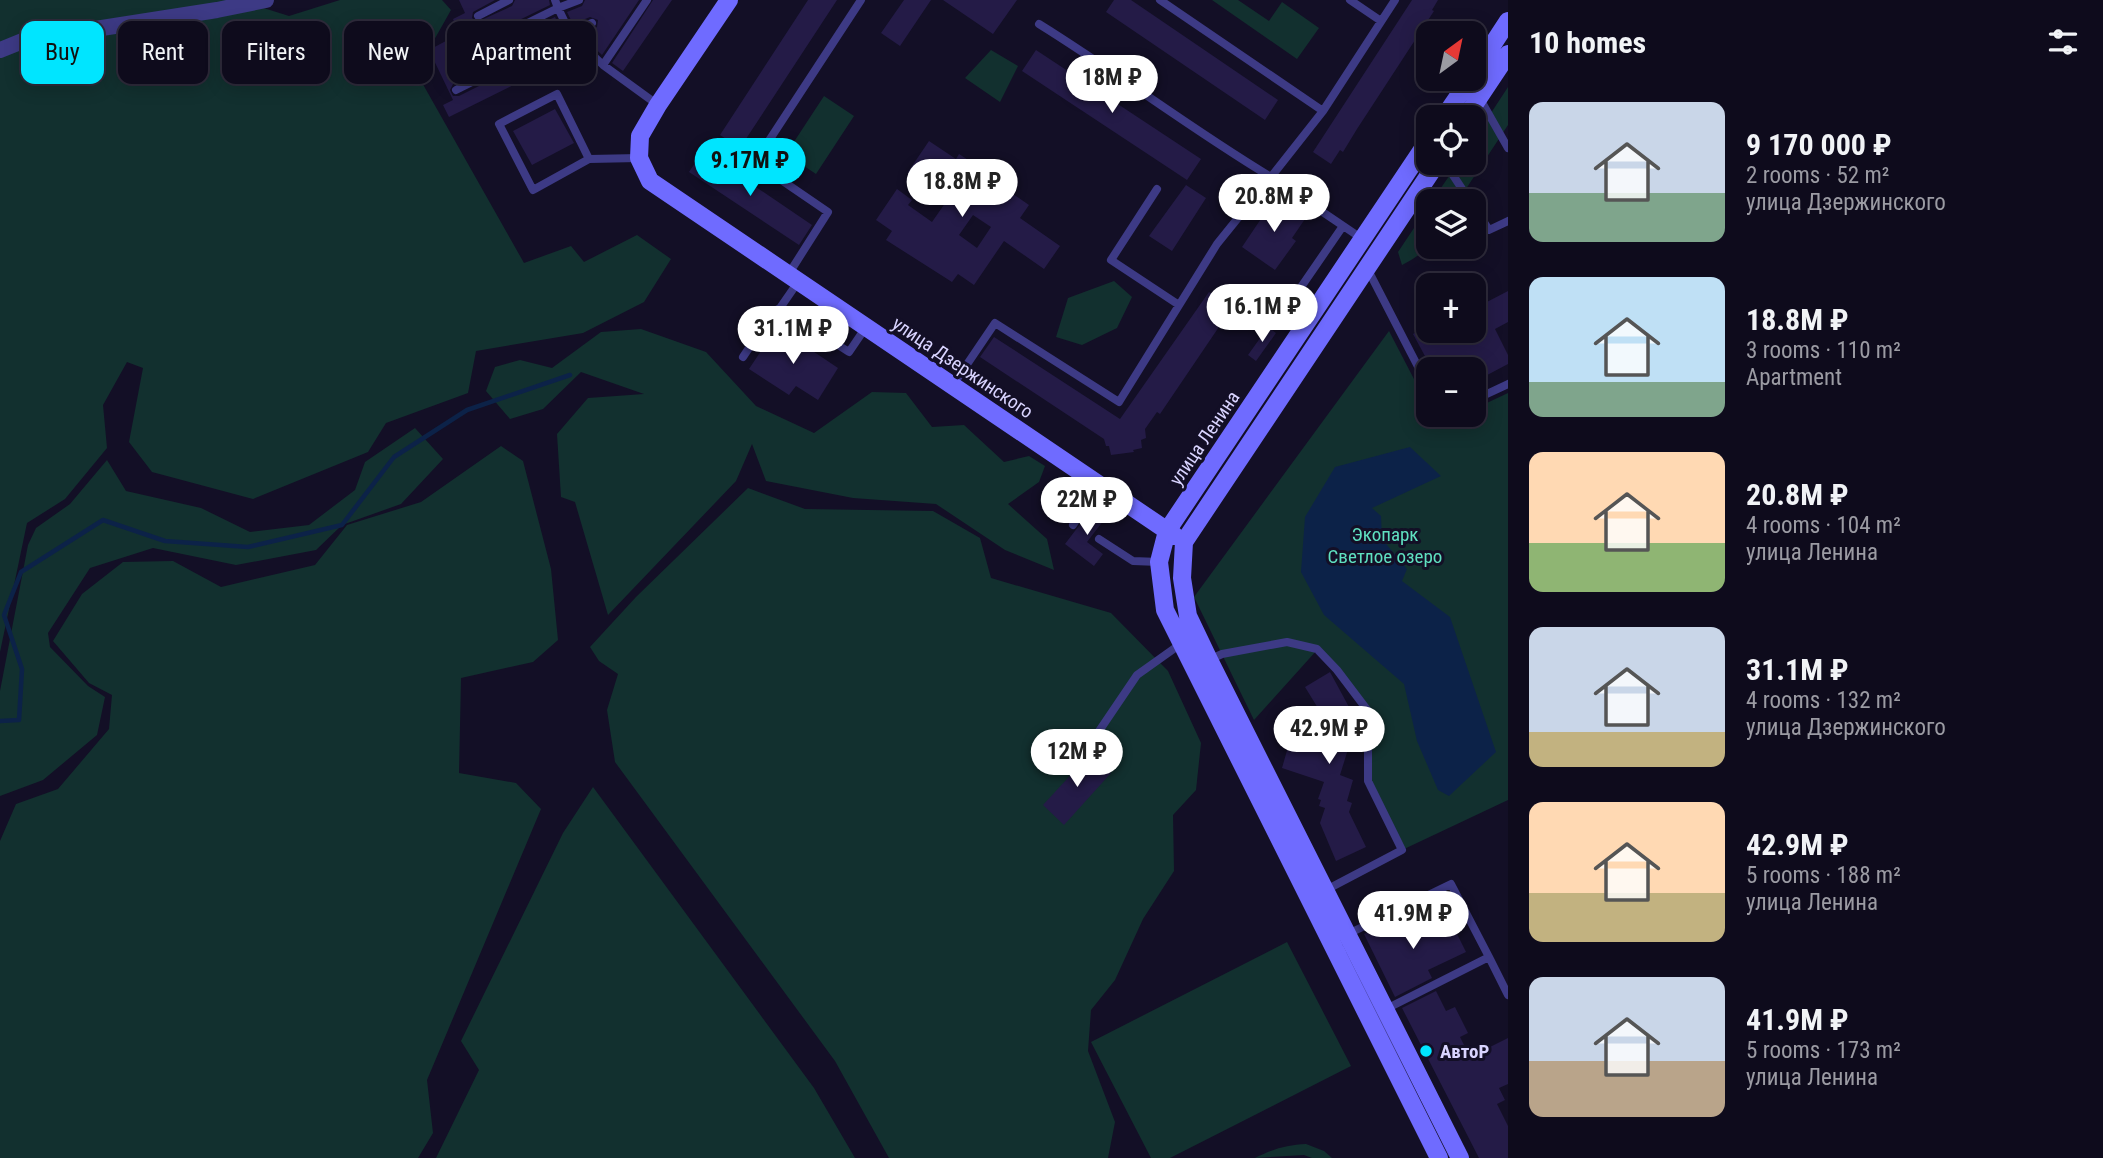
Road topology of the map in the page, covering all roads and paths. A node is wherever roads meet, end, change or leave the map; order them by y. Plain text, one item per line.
1 (266, 0) edge
2 (509, 0) edge
3 (579, 0) edge
4 (647, 0) edge
5 (729, 0) edge
6 (860, 0) edge
7 (1160, 0) edge
8 (1350, 0) edge
9 (1395, 0) edge
10 (557, 4) edge
11 (478, 16) dead end
12 (525, 21) edge
13 (565, 21) edge
14 (1381, 21) junction
15 (1508, 21) edge
16 (1039, 24) dead end
17 (0, 50) edge
18 (1508, 54) edge
19 (1486, 55) edge
20 (596, 58) edge
21 (603, 65) junction
22 (468, 84) edge
23 (456, 90) dead end
24 (1479, 97) junction
25 (658, 105) junction
26 (1474, 105) edge
27 (1323, 111) junction
28 (1508, 148) edge
29 (639, 158) junction
30 (589, 159) junction
31 (1416, 163) edge
32 (1427, 175) edge
33 (1271, 177) junction
34 (1157, 189) dead end
35 (1508, 220) edge
36 (1486, 225) edge
37 (1343, 226) junction
38 (1371, 244) junction
39 (1366, 267) junction
40 (793, 278) junction
41 (1180, 305) junction
42 (780, 308) junction
43 (866, 327) junction
44 (1296, 337) junction
45 (743, 356) dead end
46 (1416, 363) edge
47 (1508, 384) edge
48 (953, 386) junction
49 (1486, 394) edge
50 (1100, 485) junction
51 (1073, 525) dead end
52 (1167, 531) junction
53 (1099, 539) dead end
54 (1184, 542) junction
55 (1159, 562) junction
56 (1182, 643) junction
57 (1209, 660) junction
58 (1093, 740) dead end
59 (1324, 891) junction
60 (1347, 935) junction
61 (1489, 957) junction
62 (1508, 996) edge
63 (1384, 1010) junction
64 (1439, 1158) edge
65 (1460, 1158) edge

1 - 17 street
2 - 11 lane
3 - 10 lane
4 - 21 lane
5 - 25 main road
6 - 40 lane
7 - 27 lane
8 - 14 lane
9 - 14 lane
10 - 12 lane
10 - 13 lane
14 - 27 lane
15 - 19 main road
16 - 33 lane
18 - 24 main road
20 - 21 lane
21 - 25 lane
22 - 23 lane
24 - 26 main road
24 - 28 lane
25 - 29 main road
27 - 33 lane
29 - 30 lane
29 - 40 main road, улица Дзержинского
30 - 30 lane
31 - 38 main road, улица Ленина
32 - 38 main road, улица Ленина
33 - 37 lane
33 - 41 lane
34 - 41 lane
35 - 36 lane
37 - 38 lane
37 - 44 lane
38 - 39 main road, улица Ленина
38 - 44 main road, улица Ленина
39 - 46 lane
39 - 54 main road, улица Ленина
40 - 42 lane
40 - 43 main road, улица Дзержинского
41 - 48 lane
42 - 43 lane
42 - 45 lane
43 - 48 main road, улица Дзержинского
44 - 52 main road, улица Ленина
47 - 49 lane
48 - 50 main road, улица Дзержинского
50 - 51 lane
50 - 52 main road, улица Дзержинского
52 - 54 main road, улица Дзержинского
52 - 55 main road, улица Ленина
53 - 55 lane
54 - 57 main road
55 - 56 main road, улица Ленина
56 - 58 lane
56 - 64 main road, улица Ленина
57 - 59 main road
57 - 59 lane
59 - 60 main road
60 - 61 lane
60 - 63 main road
61 - 62 lane
61 - 63 lane
63 - 65 main road

